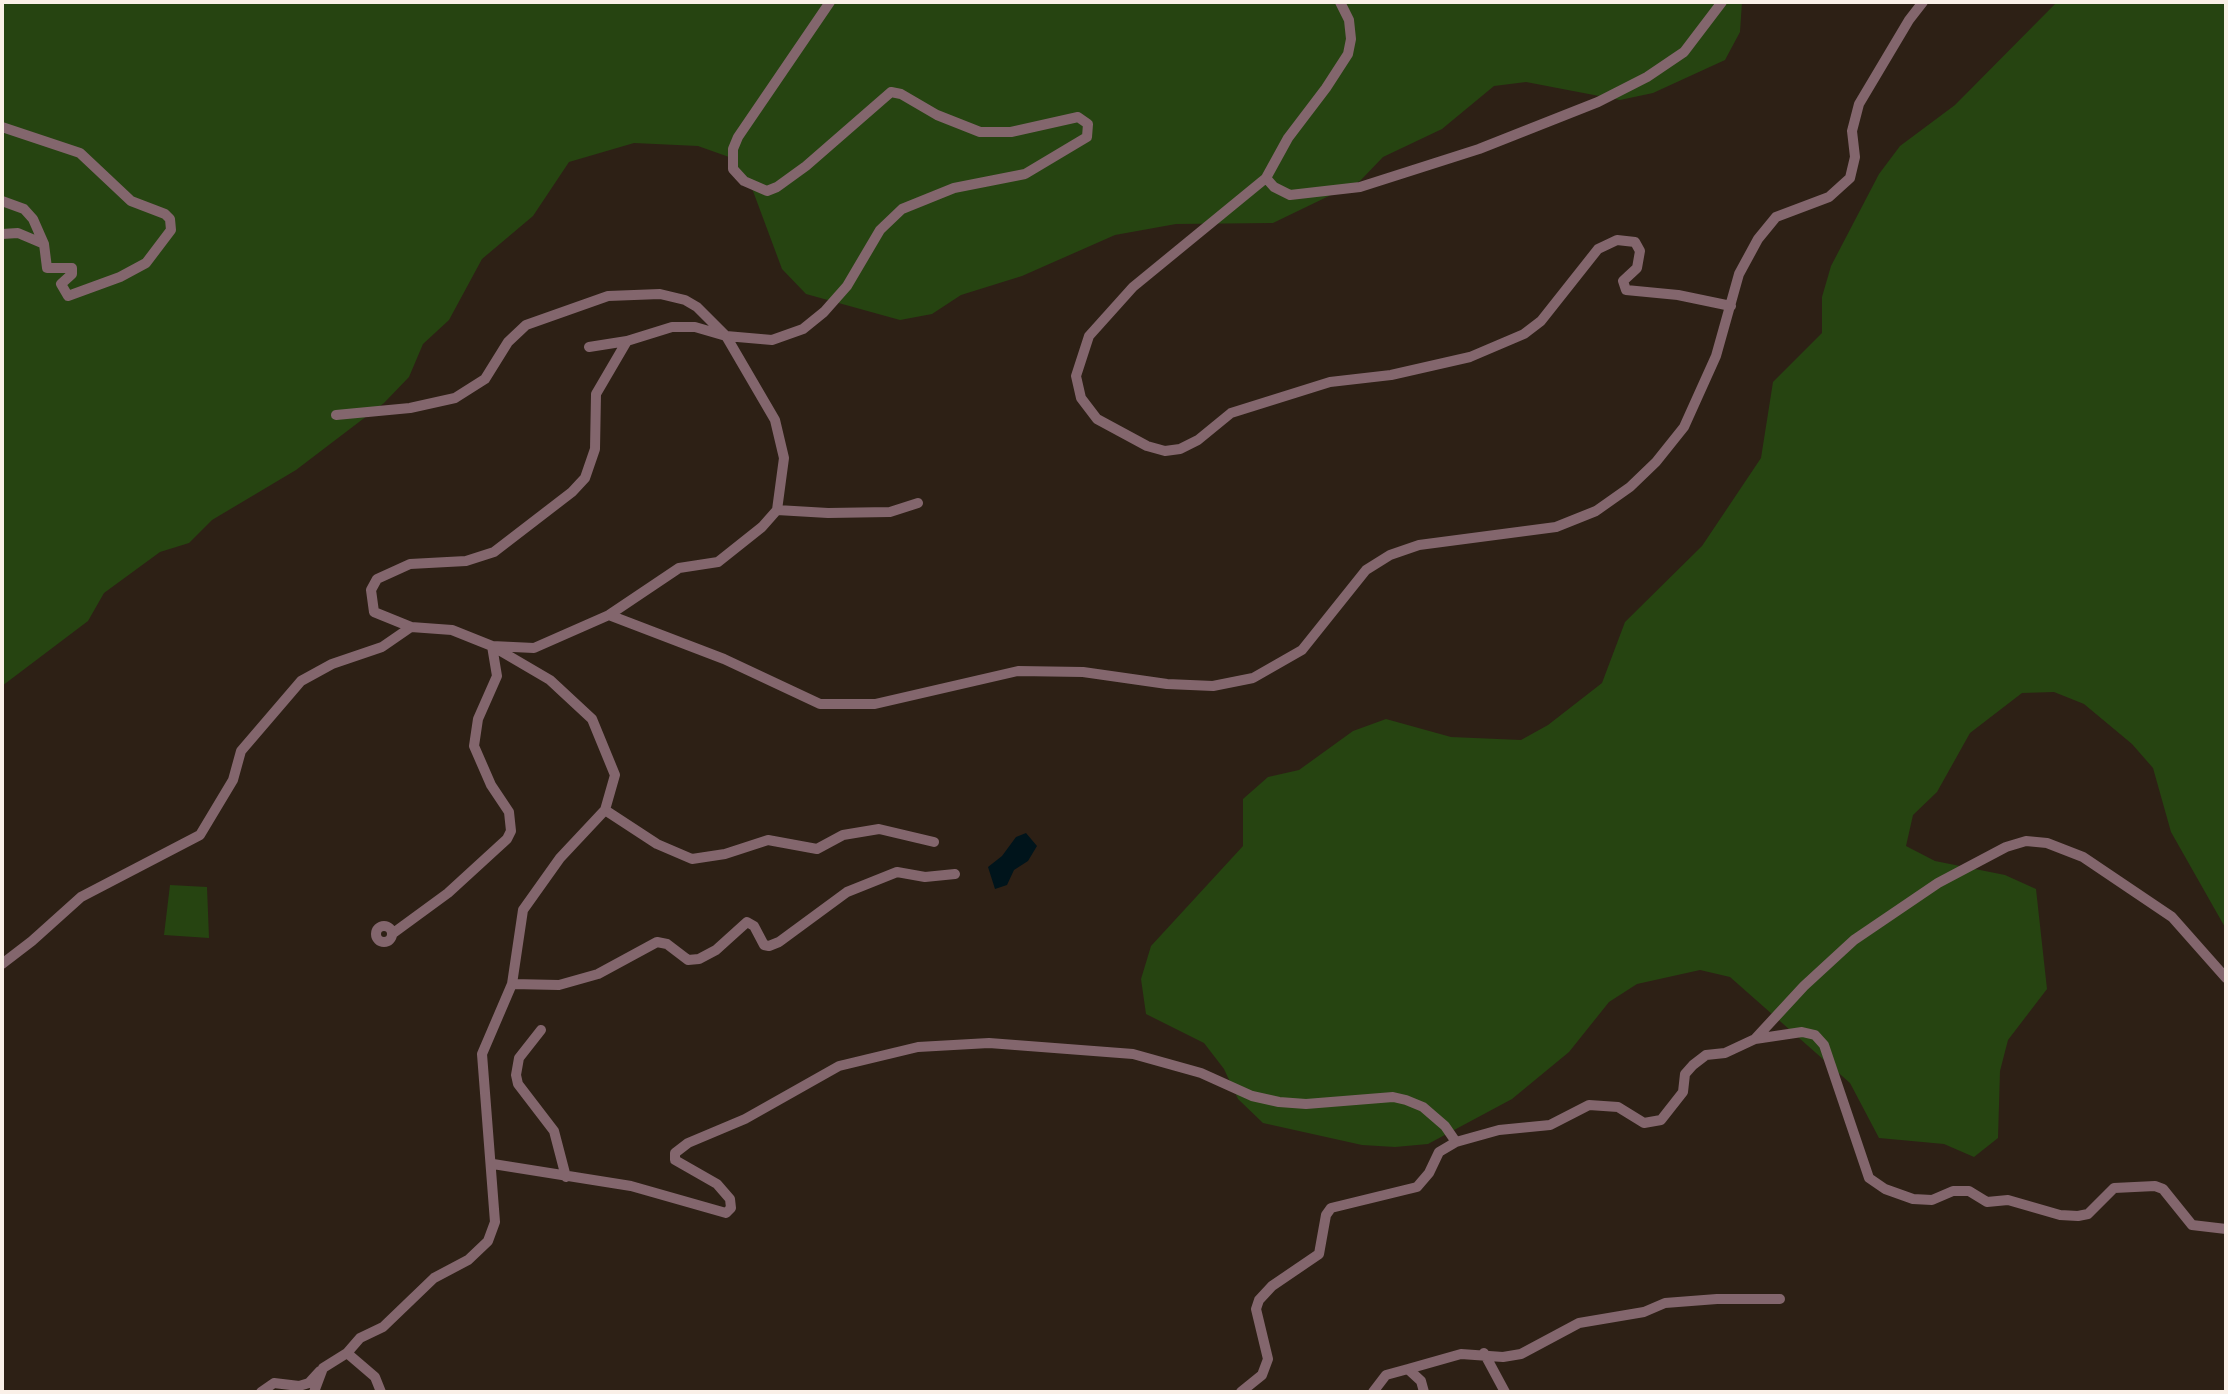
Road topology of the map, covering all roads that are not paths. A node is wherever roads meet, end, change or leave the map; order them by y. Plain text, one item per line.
1 (830, 2) edge
2 (1340, 2) edge
3 (1722, 2) edge
4 (1923, 2) edge
5 (2, 127) edge
6 (1266, 178) junction
7 (2, 201) edge
8 (2, 234) edge
9 (44, 244) junction
10 (1731, 306) junction
11 (726, 336) junction
12 (626, 341) junction
13 (589, 347) dead end
14 (336, 415) dead end
15 (918, 503) dead end
16 (777, 510) junction
17 (608, 615) junction
18 (411, 627) junction
19 (492, 646) junction
20 (605, 810) junction
21 (934, 842) dead end
22 (954, 874) dead end
23 (392, 934) dead end
24 (2, 964) edge
25 (2226, 978) edge
26 (512, 984) junction
27 (541, 1030) dead end
28 (1755, 1039) junction
29 (1456, 1142) junction
30 (493, 1164) junction
31 (566, 1177) junction
32 (2226, 1229) edge
33 (1780, 1299) dead end
34 (347, 1353) junction
35 (1484, 1353) junction
36 (323, 1368) junction
37 (1408, 1369) junction
38 (261, 1392) edge
39 (314, 1392) edge
40 (381, 1392) edge
41 (1241, 1392) edge
42 (1373, 1392) edge
43 (1424, 1392) edge
44 (1505, 1392) edge

1 - 11 street
2 - 6 street
3 - 6 street
4 - 10 street
5 - 9 street
6 - 10 street
7 - 9 street
8 - 9 street
10 - 17 street
11 - 12 street
11 - 14 street
11 - 16 street
12 - 13 street
12 - 18 street
15 - 16 street
16 - 17 street
17 - 19 street
18 - 19 street
18 - 24 street
19 - 20 street
19 - 23 street
20 - 21 street
20 - 26 street
22 - 26 street
25 - 28 street
26 - 30 street
27 - 31 street
28 - 29 street
28 - 32 street
29 - 31 street
29 - 41 street
30 - 31 street
30 - 34 street
33 - 35 street
34 - 36 street
34 - 40 street
35 - 37 street
35 - 44 street
36 - 38 street
36 - 39 street
37 - 42 street
37 - 43 street

